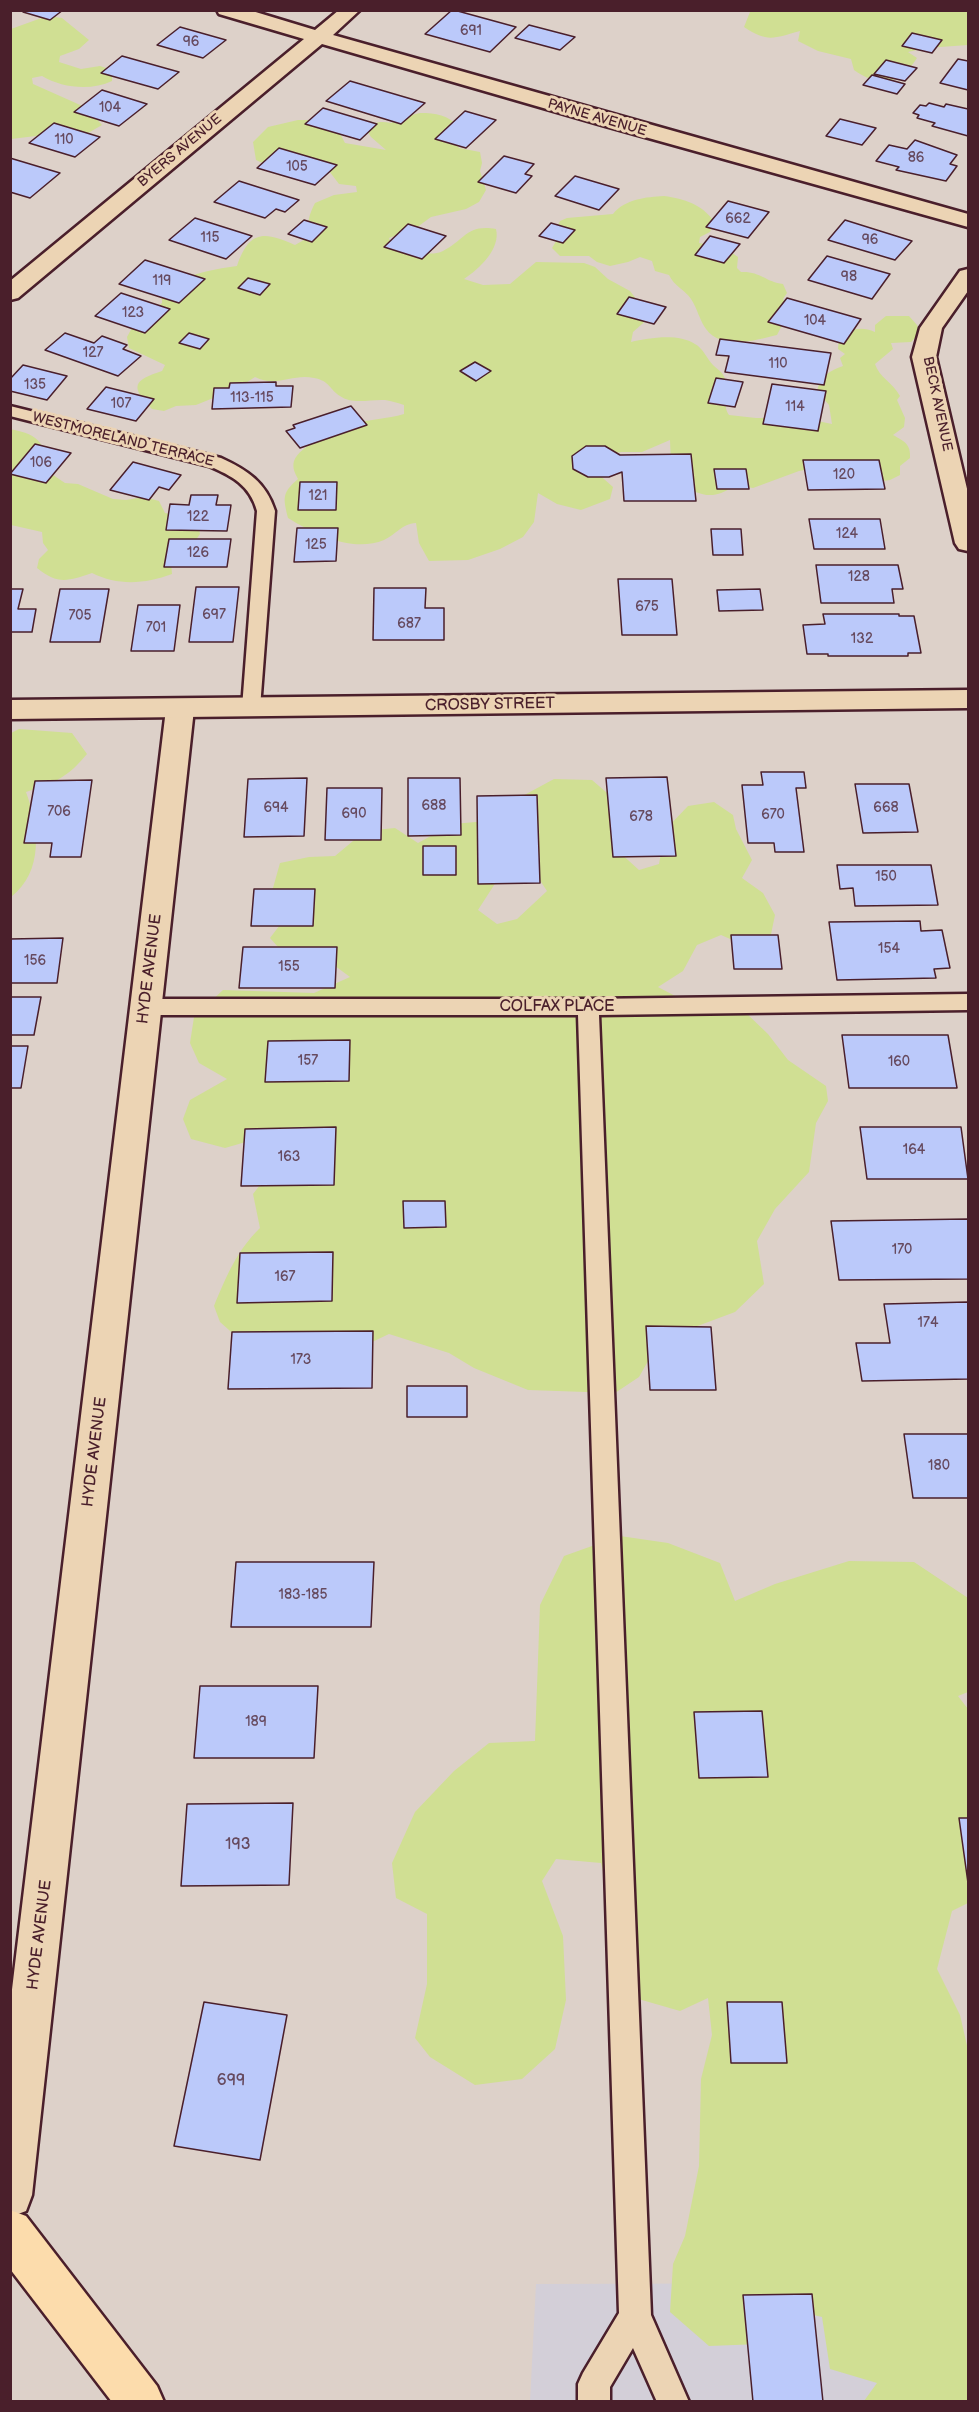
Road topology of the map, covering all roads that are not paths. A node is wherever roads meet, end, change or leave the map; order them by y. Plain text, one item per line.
1 (226, 10) edge
2 (351, 10) edge
3 (318, 37) junction
4 (969, 221) edge
5 (969, 276) edge
6 (10, 293) edge
7 (10, 411) edge
8 (969, 543) edge
9 (969, 699) edge
10 (251, 708) junction
11 (180, 709) junction
12 (10, 710) edge
13 (969, 1002) edge
14 (588, 1007) junction
15 (146, 1008) junction
16 (10, 2195) edge
17 (17, 2255) edge
18 (635, 2316) junction
19 (141, 2402) edge
20 (594, 2402) edge
21 (673, 2402) edge

1 - 3 street, PAYNE AVENUE
2 - 3 street, BYERS AVENUE
3 - 4 street, PAYNE AVENUE
3 - 6 street, BYERS AVENUE
5 - 8 street, BECK AVENUE
7 - 10 lane, WESTMORELAND TERRACE
9 - 10 street, CROSBY STREET
10 - 11 street, CROSBY STREET
11 - 12 street, CROSBY STREET
11 - 15 street, HYDE AVENUE
13 - 14 lane, COLFAX PLACE
14 - 15 lane, COLFAX PLACE
14 - 18 lane
15 - 16 street, HYDE AVENUE
17 - 19 main road
18 - 20 lane
18 - 21 lane

